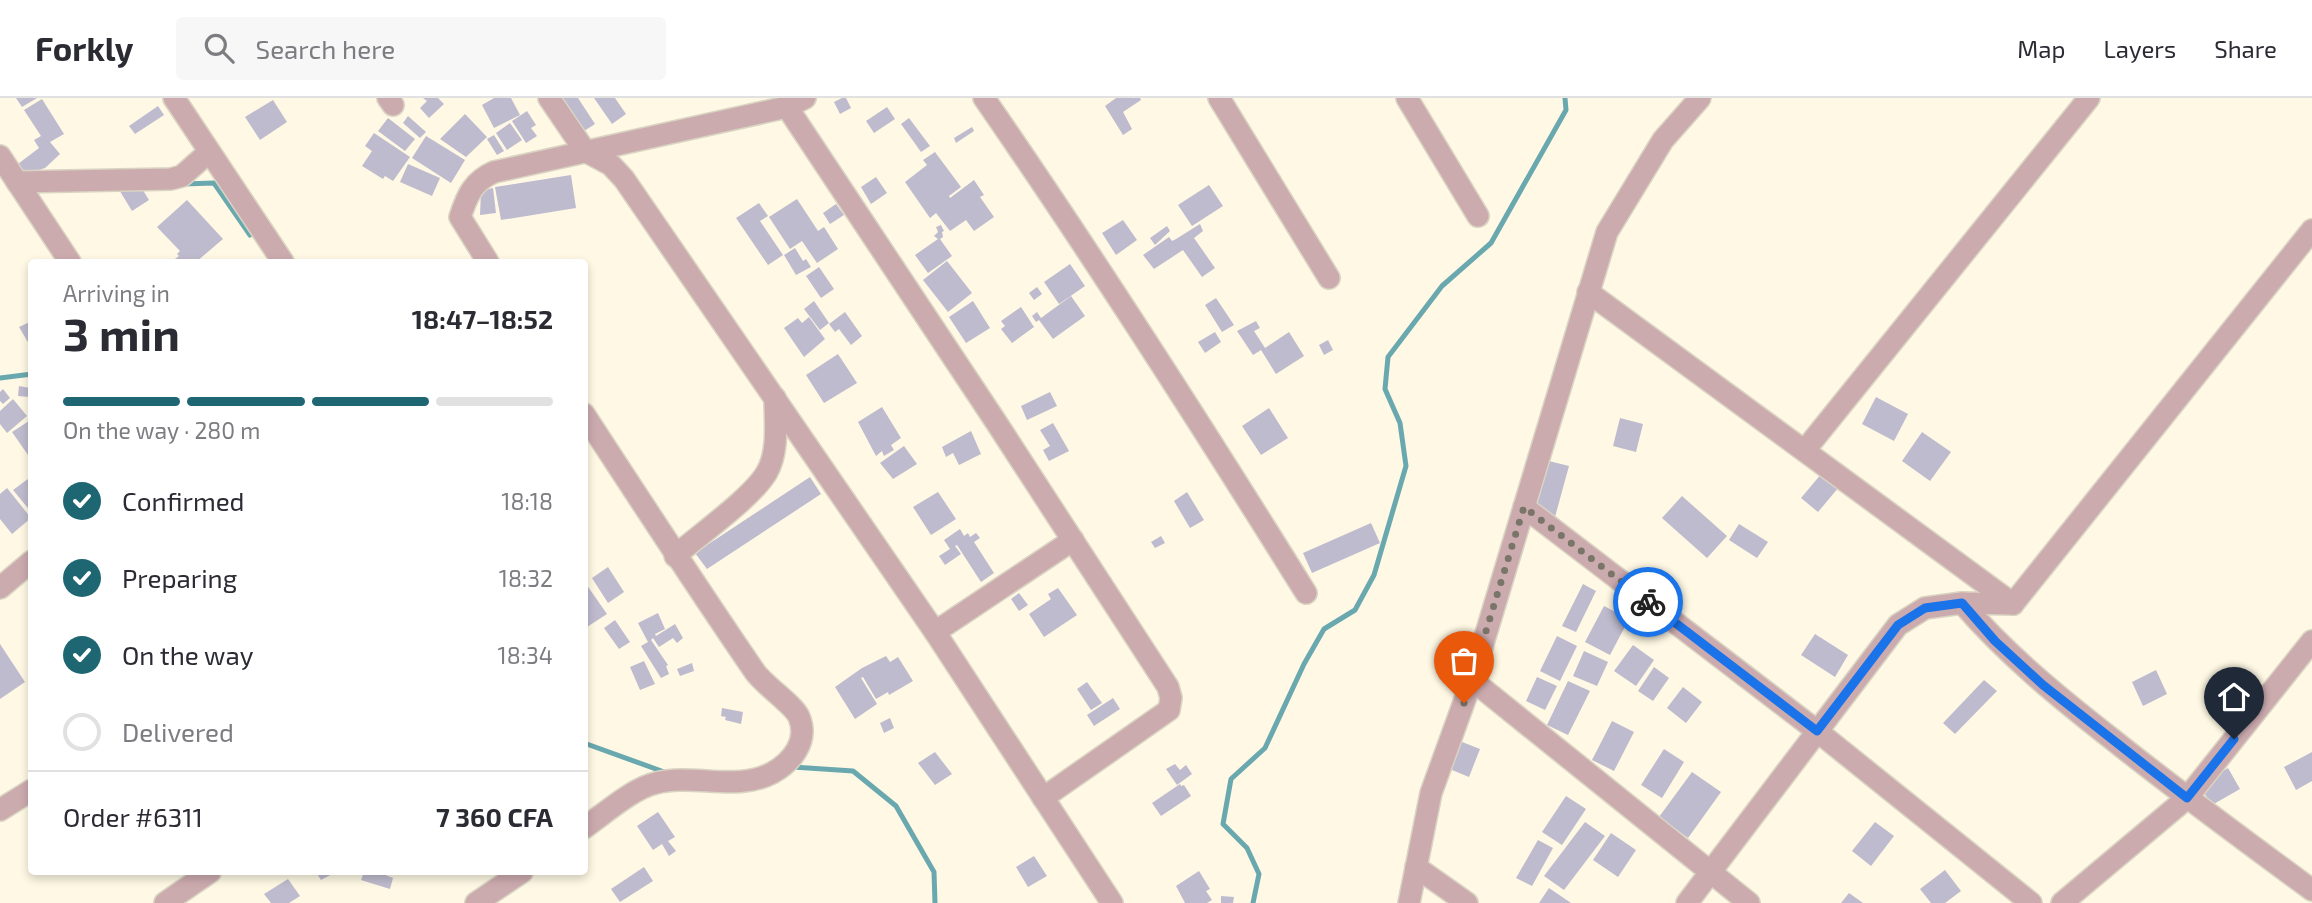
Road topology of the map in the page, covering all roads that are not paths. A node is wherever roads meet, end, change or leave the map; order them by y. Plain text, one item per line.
1 (174, 98) edge
2 (549, 98) edge
3 (984, 98) edge
4 (1219, 98) edge
5 (1407, 98) edge
6 (1700, 98) edge
7 (2090, 98) edge
8 (794, 101) edge
9 (584, 151) junction
10 (209, 152) junction
11 (0, 156) edge
12 (17, 182) junction
13 (1478, 216) dead end
14 (2312, 230) edge
15 (69, 259) edge
16 (281, 259) edge
17 (486, 259) edge
18 (1329, 278) dead end
19 (1588, 292) junction
20 (775, 398) junction
21 (588, 420) edge
22 (1805, 450) junction
23 (1524, 507) junction
24 (1073, 540) junction
25 (675, 556) junction
26 (28, 564) edge
27 (0, 588) edge
28 (1306, 593) dead end
29 (1962, 603) junction
30 (2013, 604) junction
31 (935, 632) junction
32 (2312, 641) edge
33 (1472, 680) junction
34 (1817, 731) junction
35 (28, 792) edge
36 (1043, 798) junction
37 (2187, 798) junction
38 (0, 810) edge
39 (588, 825) edge
40 (1416, 867) junction
41 (1710, 873) junction
42 (206, 875) edge
43 (518, 875) edge
44 (2312, 890) edge
45 (165, 903) edge
46 (476, 903) edge
47 (1112, 903) edge
48 (1409, 903) edge
49 (1467, 903) edge
50 (1687, 903) edge
51 (1749, 903) edge
52 (2031, 903) edge
53 (2062, 903) edge

1 - 10 street
2 - 9 street
3 - 28 street
4 - 18 street
5 - 13 street
6 - 19 street
7 - 22 street
8 - 9 street
8 - 24 street
9 - 17 street
9 - 20 street
10 - 12 street
10 - 16 street
11 - 12 street
12 - 15 street
14 - 30 street
19 - 22 street
19 - 23 street
20 - 25 street
20 - 31 street
21 - 25 street
22 - 30 street
23 - 33 street
23 - 34 street
24 - 31 street
24 - 36 street
25 - 39 street
26 - 27 street
29 - 30 street
29 - 34 street
29 - 37 street
31 - 36 street
32 - 37 street
33 - 40 street
33 - 41 street
34 - 41 street
34 - 52 street
35 - 38 street
36 - 47 street
37 - 44 street
37 - 53 street
40 - 48 street
40 - 49 street
41 - 50 street
41 - 51 street
42 - 45 street
43 - 46 street

